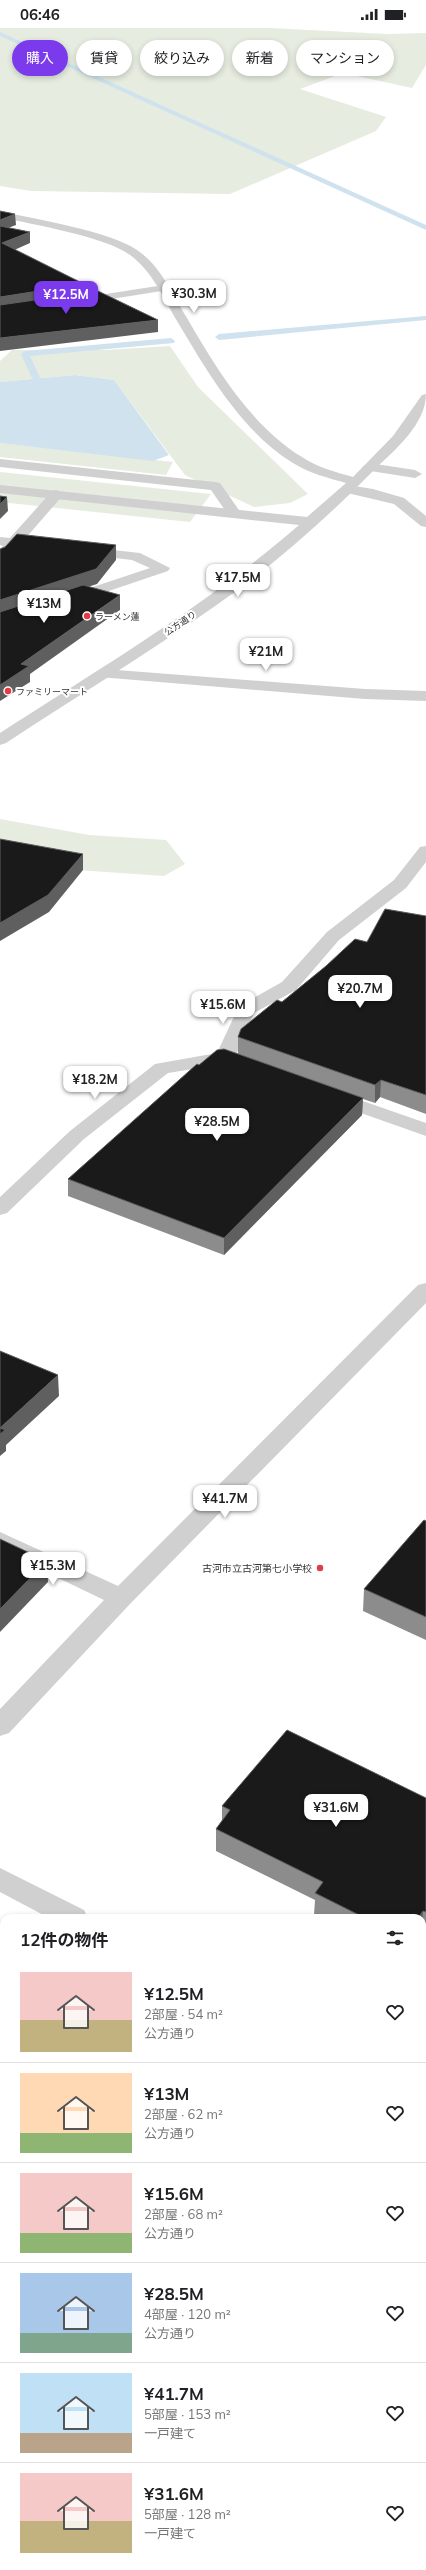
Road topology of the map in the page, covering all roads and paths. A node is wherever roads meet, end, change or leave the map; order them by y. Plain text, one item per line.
1 (0, 214) edge
2 (164, 288) junction
3 (70, 302) edge
4 (426, 398) edge
5 (0, 463) edge
6 (369, 467) junction
7 (415, 474) dead end
8 (351, 485) junction
9 (0, 489) edge
10 (57, 494) junction
11 (234, 513) junction
12 (312, 522) junction
13 (426, 523) edge
14 (6, 542) edge
15 (51, 547) edge
16 (74, 550) edge
17 (0, 558) edge
18 (61, 602) edge
19 (104, 674) junction
20 (426, 696) edge
21 (0, 740) edge
22 (426, 851) edge
23 (224, 1058) junction
24 (262, 1071) edge
25 (314, 1090) edge
26 (426, 1130) edge
27 (0, 1209) edge
28 (426, 1290) edge
29 (0, 1540) edge
30 (121, 1598) junction
31 (0, 1726) edge
32 (0, 1879) edge
33 (66, 1914) edge

1 - 2 street
2 - 3 street
2 - 8 street
4 - 6 street, 公方通り
5 - 11 street
6 - 7 street
6 - 8 street, 公方通り
8 - 12 street, 公方通り
8 - 13 street
9 - 10 street
10 - 11 street
10 - 14 street
11 - 12 street
12 - 19 street, 公方通り
14 - 15 street
14 - 17 street
16 - 18 street
19 - 20 street
19 - 21 street, 公方通り
22 - 23 street
23 - 24 street
23 - 27 street
25 - 26 street
28 - 30 street
29 - 30 street
30 - 31 street
32 - 33 street

